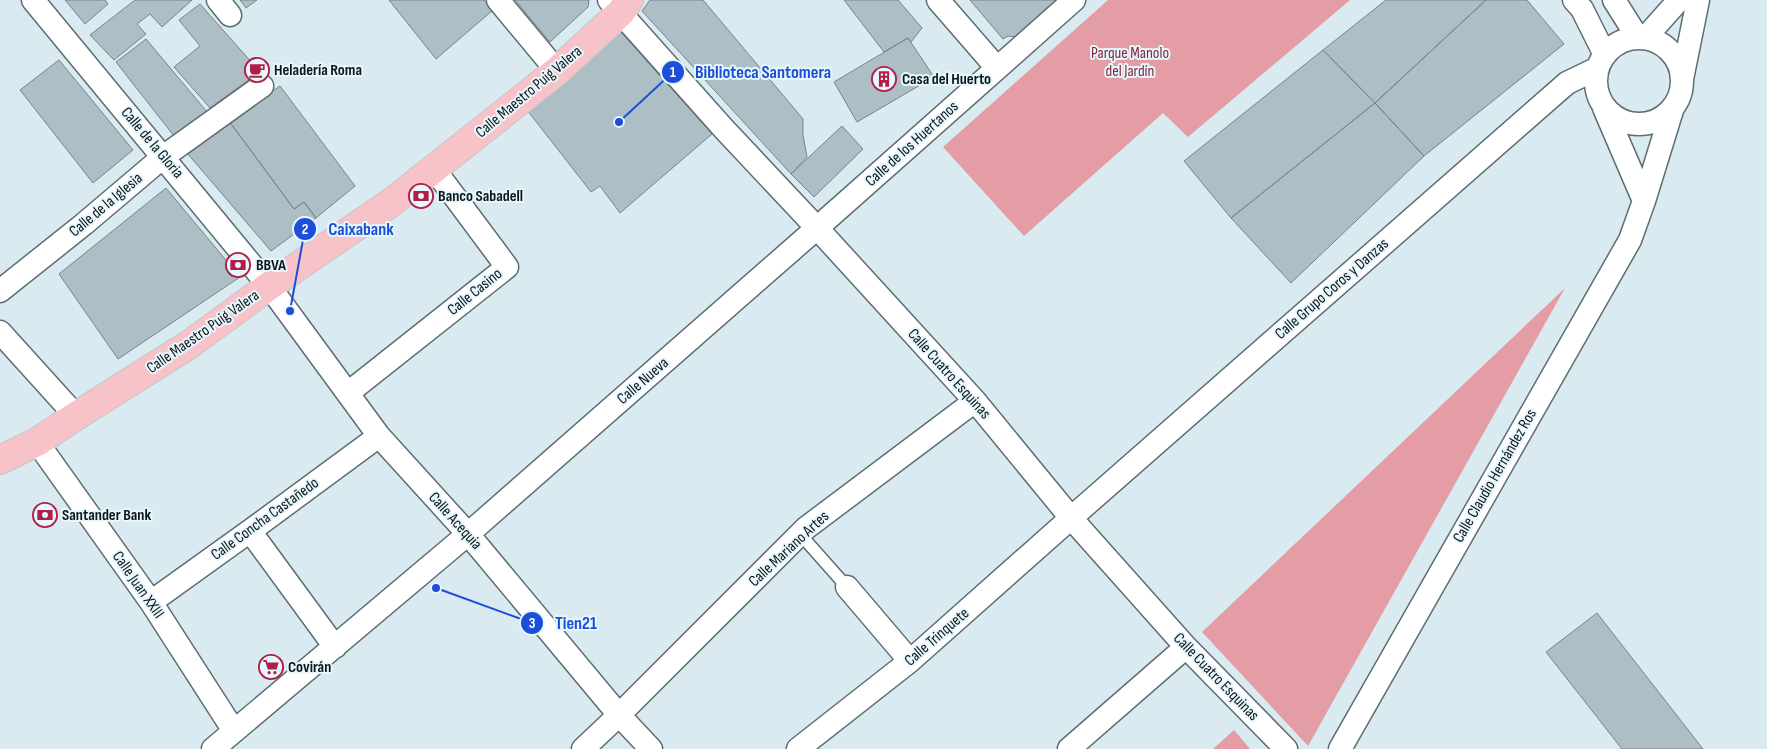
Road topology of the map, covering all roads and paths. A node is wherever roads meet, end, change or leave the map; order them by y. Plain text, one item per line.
1 (33, 0) edge
2 (498, 0) edge
3 (938, 0) edge
4 (1074, 0) edge
5 (1574, 0) edge
6 (1614, 0) edge
7 (1679, 0) edge
8 (1698, 0) edge
9 (620, 4) edge
10 (1642, 38) junction
11 (1601, 61) junction
12 (998, 68) junction
13 (557, 72) junction
14 (1682, 80) junction
15 (262, 86) dead end
16 (1603, 105) junction
17 (1673, 107) junction
18 (163, 156) junction
19 (434, 169) junction
20 (1644, 201) junction
21 (817, 228) junction
22 (269, 286) junction
23 (0, 291) edge
24 (0, 332) edge
25 (348, 393) junction
26 (975, 401) junction
27 (76, 416) junction
28 (379, 436) junction
29 (37, 442) junction
30 (0, 460) edge
31 (1071, 518) junction
32 (250, 531) junction
33 (468, 534) junction
34 (800, 534) junction
35 (847, 587) joint
36 (151, 602) junction
37 (335, 647) junction
38 (1186, 647) junction
39 (910, 661) junction
40 (619, 715) junction
41 (234, 731) junction
42 (213, 749) edge
43 (583, 749) edge
44 (651, 749) edge
45 (798, 749) edge
46 (1069, 749) edge
47 (1286, 749) edge
48 (1340, 749) edge

1 - 18 street, Calle de la Gloria
2 - 13 street
3 - 12 street
4 - 12 street, Calle de los Huertanos
5 - 11 street
6 - 10 street
7 - 10 street
8 - 14 street
9 - 13 main road, Calle Maestro Puig Valera
9 - 21 street, Calle Cuatro Esquinas
10 - 11 street
10 - 14 street
11 - 16 street
11 - 31 street, Calle Grupo Coros y Danzas
12 - 21 street, Calle de los Huertanos
13 - 19 main road, Calle Maestro Puig Valera
14 - 17 street
15 - 18 street, Calle de la Iglesia
16 - 17 street
16 - 20 street
17 - 20 street, Calle Claudio Hernández Ros
18 - 22 street, Calle de la Gloria
18 - 23 street, Calle de la Iglesia
19 - 22 main road, Calle Maestro Puig Valera
19 - 25 street, Calle Casino
20 - 48 street, Calle Claudio Hernández Ros
21 - 26 street, Calle Cuatro Esquinas
21 - 33 street, Calle Nueva
22 - 25 street, Calle Acequia
22 - 27 main road, Calle Maestro Puig Valera
24 - 27 street
25 - 28 street, Calle Acequia
26 - 31 street, Calle Cuatro Esquinas
26 - 34 street, Calle Mariano Artes
27 - 29 main road, Calle Maestro Puig Valera
28 - 32 street, Calle Concha Castañedo
28 - 33 street, Calle Acequia
29 - 30 main road, Calle Maestro Puig Valera
29 - 36 street, Calle Juan XXIII
31 - 38 street, Calle Cuatro Esquinas
31 - 39 street, Calle Trinquete
32 - 36 street, Calle Concha Castañedo
32 - 37 street
33 - 37 street, Calle Nueva
33 - 40 street, Calle Acequia
34 - 35 lane
34 - 40 street, Calle Mariano Artes
35 - 39 street
36 - 41 street, Calle Juan XXIII
37 - 41 street, Calle Nueva
38 - 46 street
38 - 47 street, Calle Cuatro Esquinas
39 - 45 street, Calle Trinquete
40 - 43 street, Calle Mariano Artes
40 - 44 street, Calle Acequia
41 - 42 street, Calle Nueva

